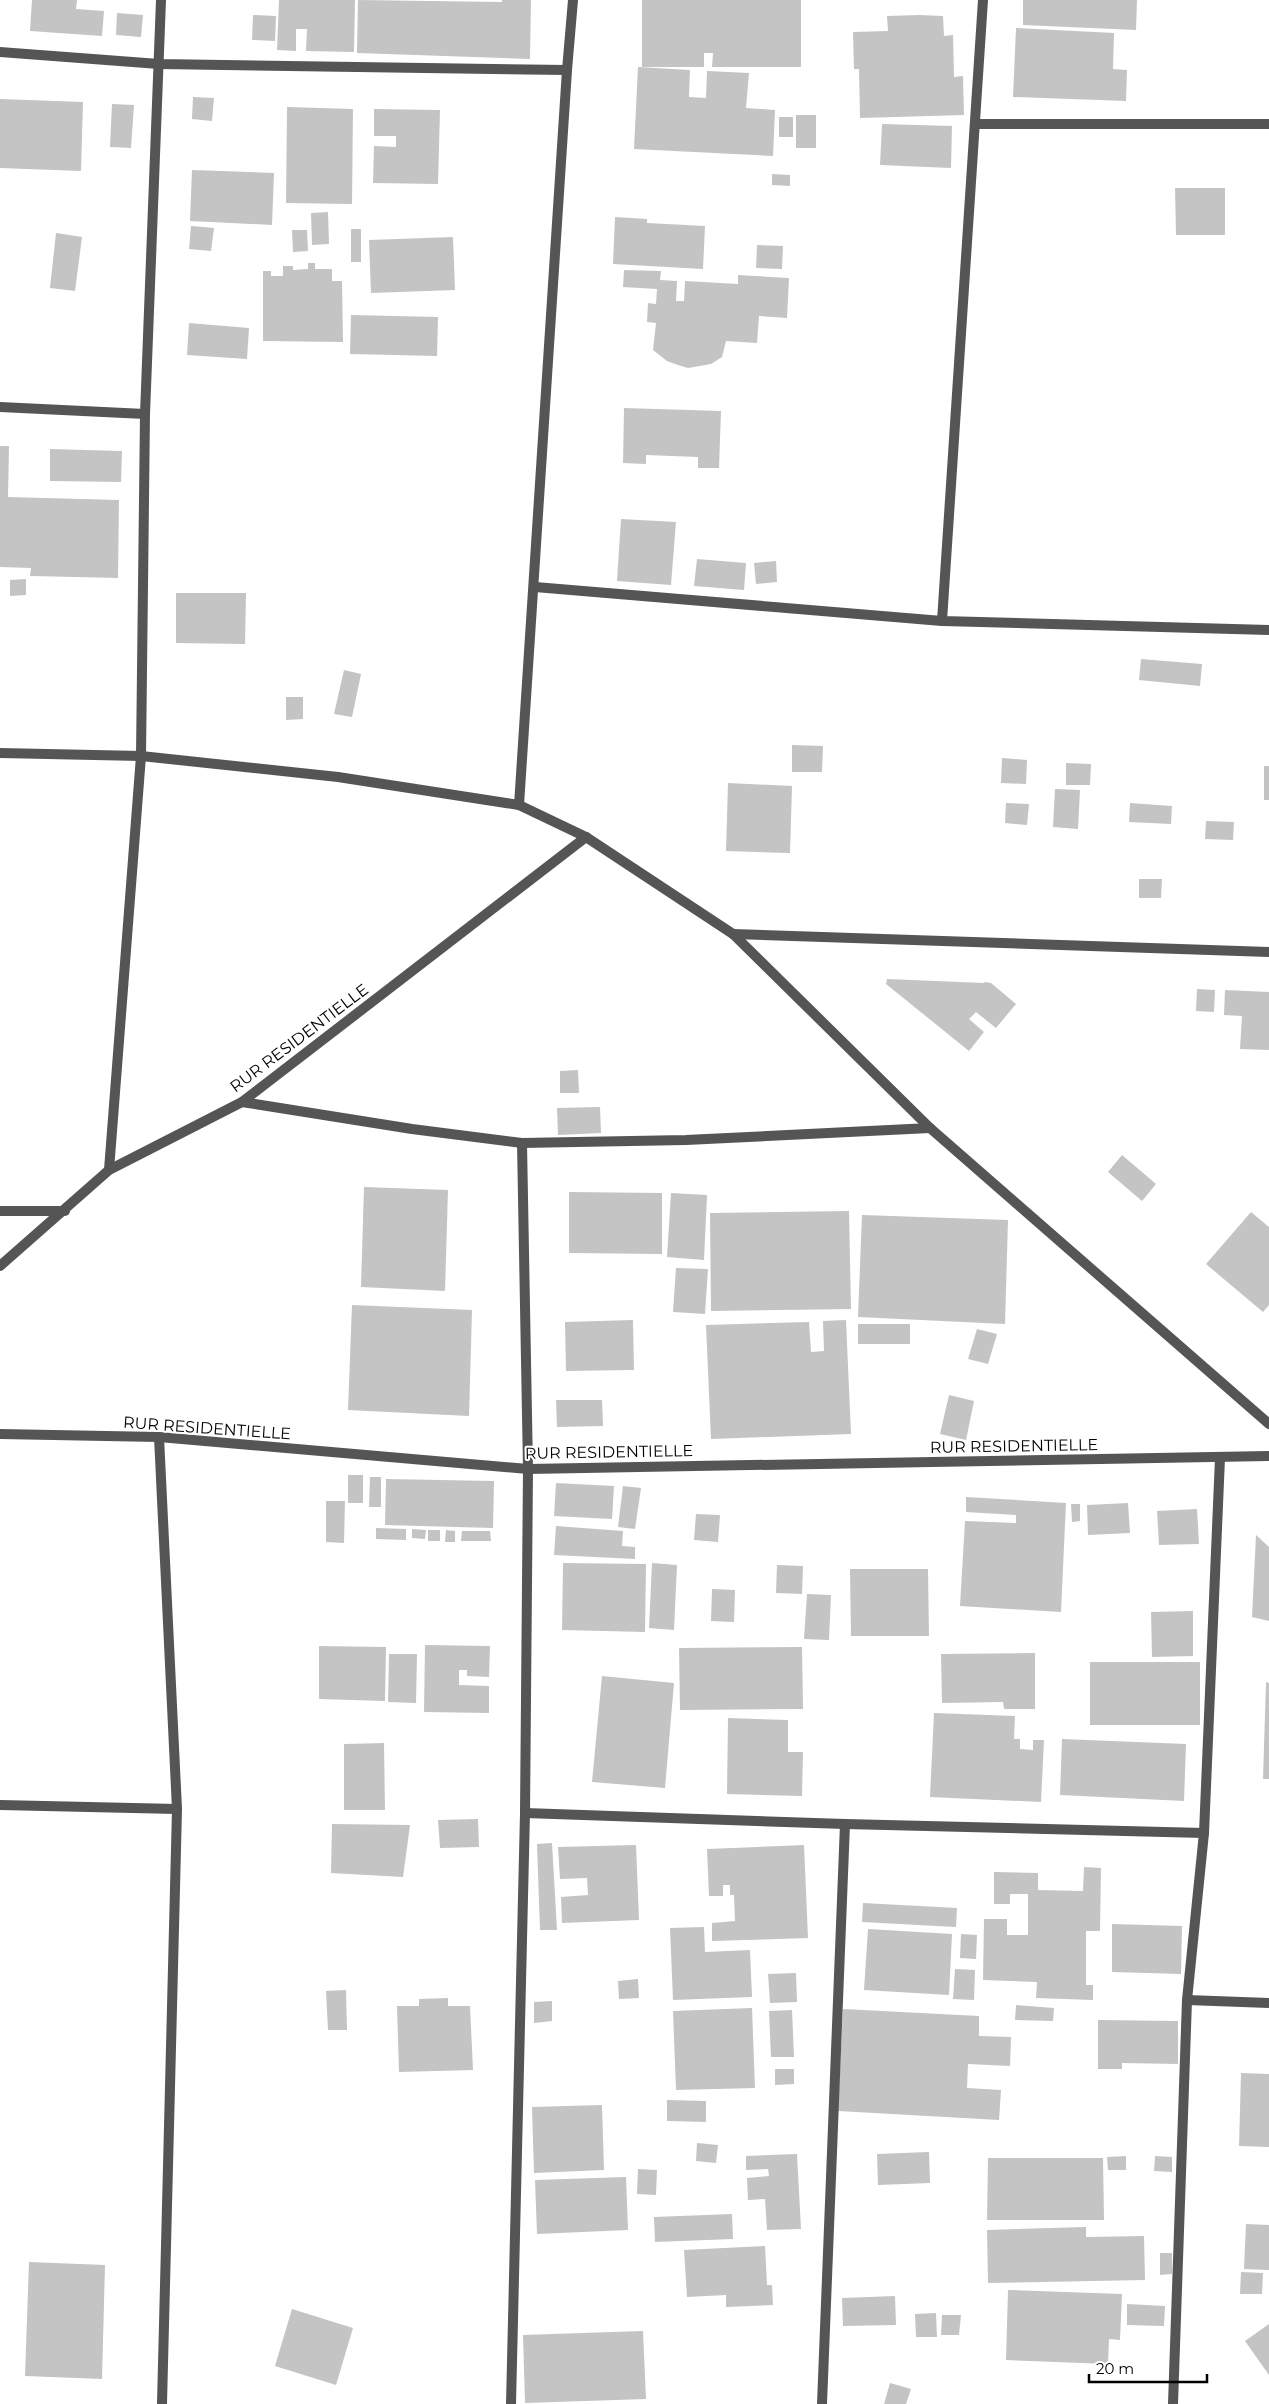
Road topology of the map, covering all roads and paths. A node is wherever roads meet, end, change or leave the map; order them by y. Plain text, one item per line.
1 (161, 0) edge
2 (573, 0) edge
3 (983, 0) edge
4 (0, 52) edge
5 (159, 64) junction
6 (567, 70) junction
7 (975, 124) junction
8 (1269, 124) edge
9 (0, 407) edge
10 (145, 414) junction
11 (535, 587) junction
12 (942, 621) junction
13 (1269, 630) edge
14 (0, 753) edge
15 (141, 756) junction
16 (519, 805) junction
17 (586, 837) junction
18 (733, 934) junction
19 (1269, 952) edge
20 (242, 1102) junction
21 (930, 1128) junction
22 (522, 1143) junction
23 (109, 1170) junction
24 (0, 1211) edge
25 (65, 1211) junction
26 (0, 1266) edge
27 (1269, 1424) edge
28 (0, 1434) edge
29 (159, 1437) junction
30 (1269, 1456) edge
31 (1220, 1458) junction
32 (528, 1469) junction
33 (0, 1805) edge
34 (177, 1809) junction
35 (525, 1813) junction
36 (845, 1824) junction
37 (1204, 1833) junction
38 (1187, 2000) junction
39 (1269, 2003) edge
40 (162, 2404) edge
41 (511, 2404) edge
42 (822, 2404) edge
43 (1173, 2404) edge

1 - 5 street
2 - 6 street
3 - 7 street
4 - 5 street
5 - 6 street
5 - 10 street
6 - 11 street
7 - 8 street
7 - 12 street
9 - 10 street
10 - 15 street
11 - 12 street
11 - 16 street
12 - 13 street
14 - 15 street
15 - 16 street
15 - 23 street
16 - 17 street
17 - 18 street
17 - 20 street, RUR RESIDENTIELLE
18 - 19 street
18 - 21 street
20 - 22 street
20 - 23 street, RUR RESIDENTIELLE
21 - 22 street
21 - 27 street
22 - 32 street
23 - 25 street, RUR RESIDENTIELLE
24 - 25 street
25 - 26 street, RUR RESIDENTIELLE
28 - 29 street, RUR RESIDENTIELLE
29 - 32 street, RUR RESIDENTIELLE
29 - 34 street
30 - 31 street, RUR RESIDENTIELLE
31 - 32 street, RUR RESIDENTIELLE
31 - 37 street
32 - 35 street
33 - 34 street
34 - 40 street
35 - 36 street
35 - 41 street
36 - 37 street
36 - 42 street
37 - 38 street
38 - 39 street
38 - 43 street

